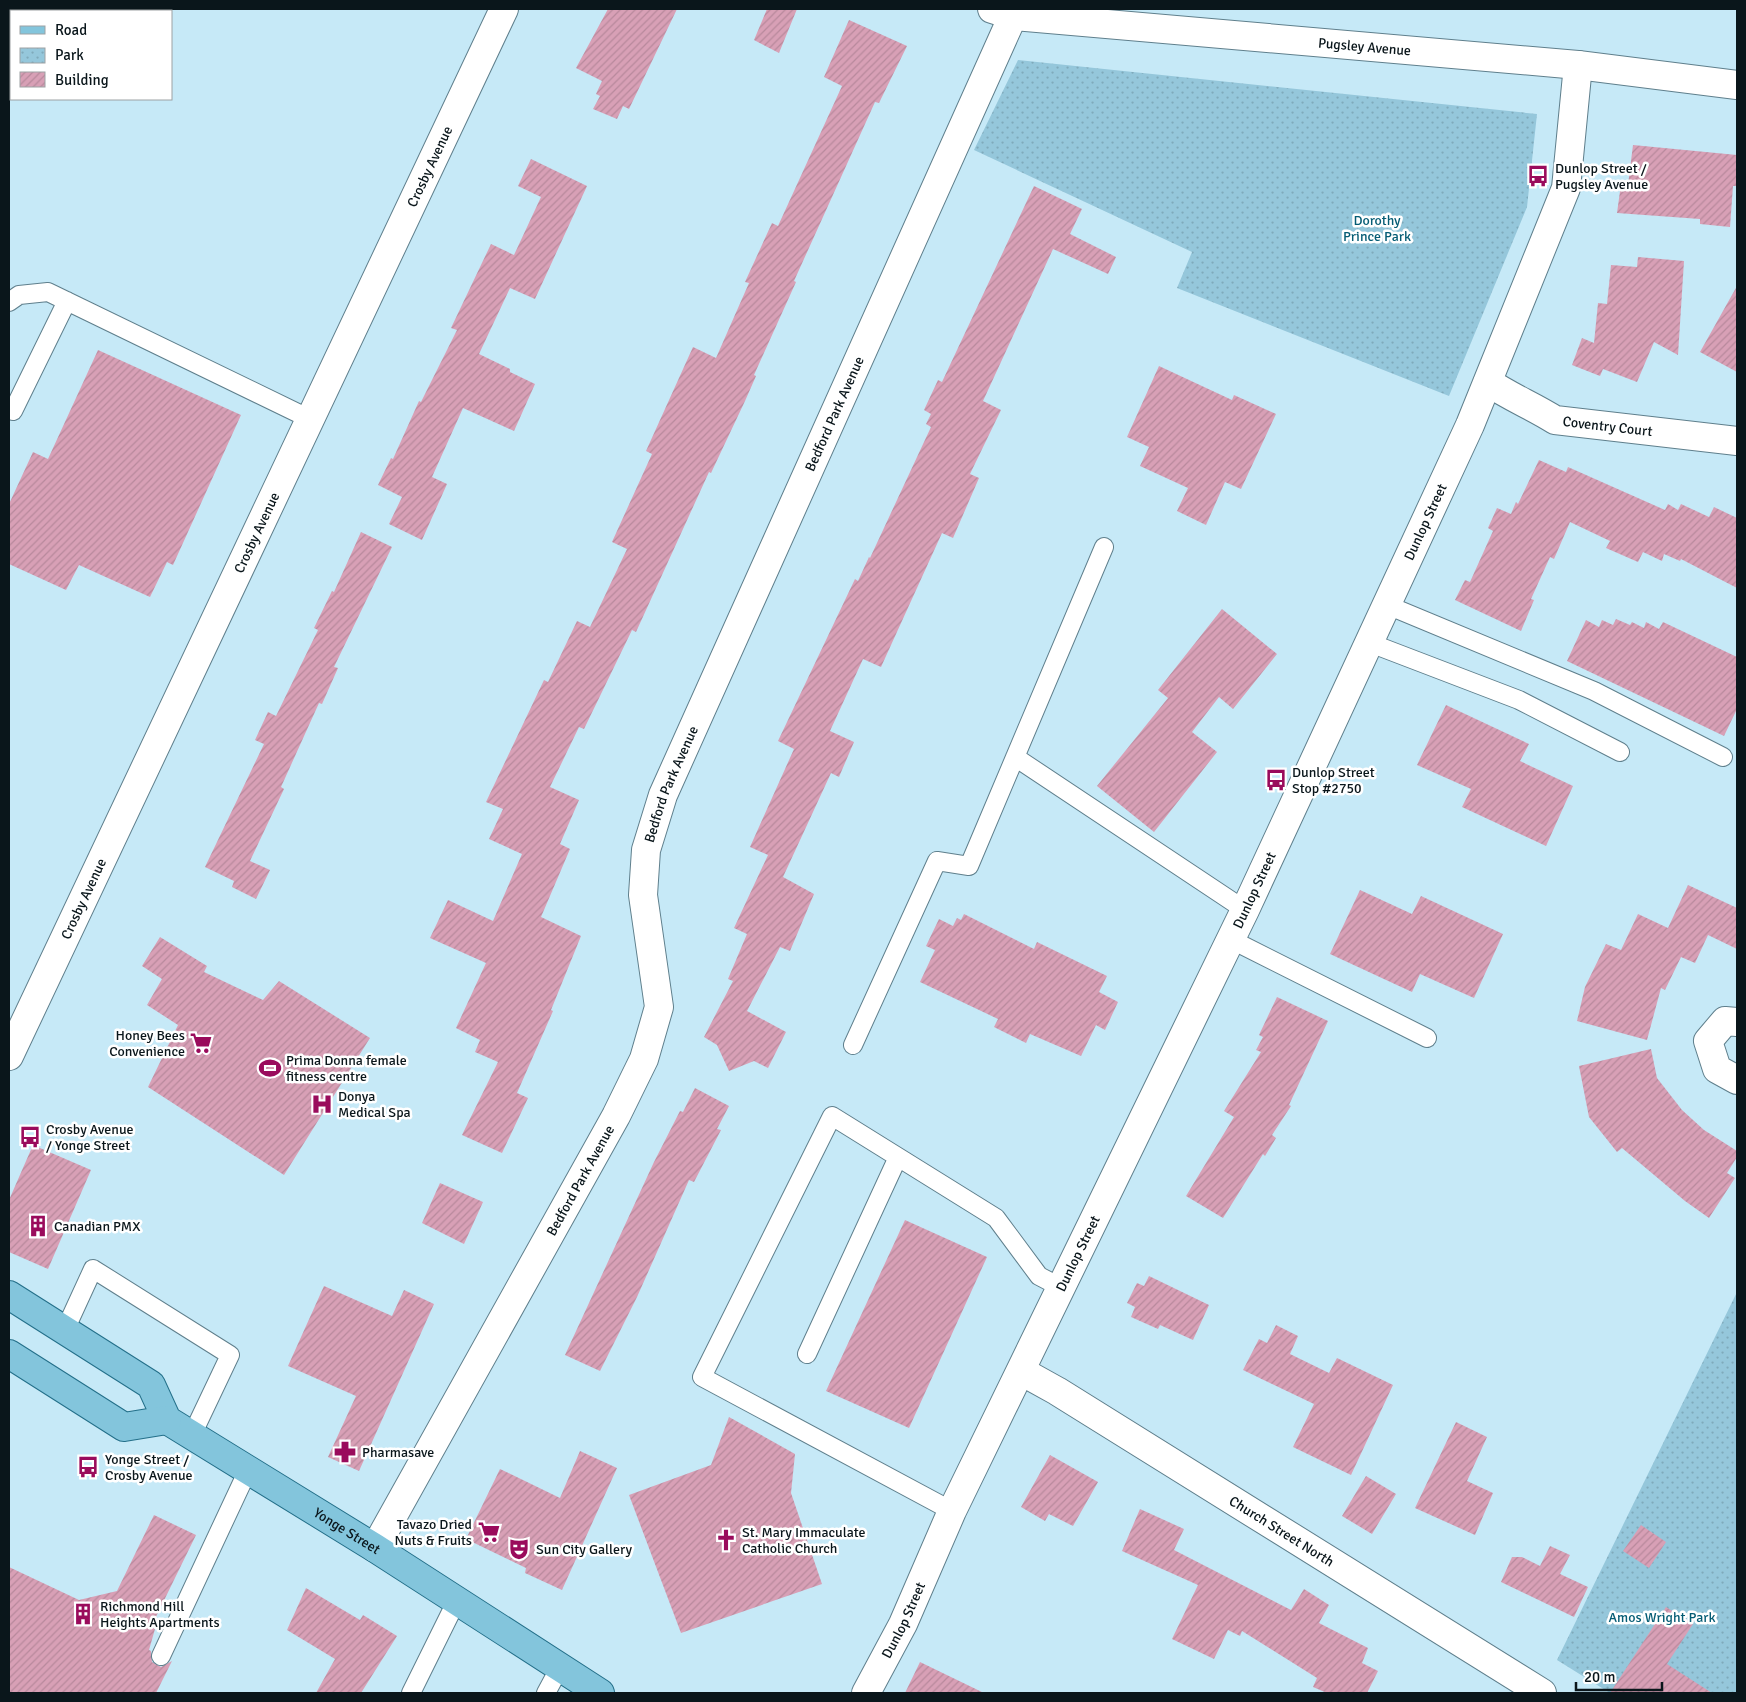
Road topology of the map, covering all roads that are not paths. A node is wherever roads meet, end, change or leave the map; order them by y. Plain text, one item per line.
1 (504, 9) edge
2 (1008, 11) edge
3 (1578, 65) junction
4 (1737, 85) edge
5 (67, 301) junction
6 (9, 302) edge
7 (1488, 382) junction
8 (13, 412) dead end
9 (310, 419) junction
10 (1737, 440) edge
11 (1104, 547) dead end
12 (1388, 605) junction
13 (1370, 643) junction
14 (1620, 752) dead end
15 (1015, 757) junction
16 (1723, 757) dead end
17 (1245, 910) junction
18 (1230, 939) junction
19 (1737, 1022) edge
20 (1427, 1038) dead end
21 (853, 1045) dead end
22 (9, 1056) edge
23 (1737, 1080) edge
24 (898, 1157) junction
25 (1062, 1288) junction
26 (9, 1295) edge
27 (65, 1330) junction
28 (9, 1354) edge
29 (807, 1354) dead end
30 (1021, 1371) junction
31 (167, 1420) junction
32 (192, 1435) junction
33 (248, 1470) junction
34 (952, 1511) junction
35 (376, 1548) junction
36 (457, 1600) junction
37 (161, 1656) dead end
38 (560, 1666) junction
39 (593, 1691) edge
40 (410, 1693) edge
41 (546, 1693) edge
42 (866, 1693) edge
43 (1542, 1693) edge

1 - 9 street, Crosby Avenue
2 - 3 street, Pugsley Avenue
2 - 35 street, Bedford Park Avenue
3 - 4 street, Pugsley Avenue
3 - 7 street, Dunlop Street
5 - 6 lane
5 - 8 lane
5 - 9 lane
7 - 10 street, Coventry Court
7 - 12 street, Dunlop Street
9 - 22 street, Crosby Avenue
11 - 15 lane
12 - 13 street, Dunlop Street
12 - 16 lane
13 - 14 lane
13 - 17 street, Dunlop Street
15 - 17 lane
15 - 21 lane
17 - 18 street, Dunlop Street
18 - 20 lane
18 - 25 street, Dunlop Street
19 - 23 street
24 - 25 lane
24 - 29 lane
24 - 34 lane
25 - 30 street, Dunlop Street
26 - 27 main road
27 - 31 main road
27 - 32 lane
28 - 31 main road
30 - 34 street, Dunlop Street
30 - 43 street, Church Street North
31 - 32 main road, Yonge Street
32 - 33 main road, Yonge Street
33 - 35 main road, Yonge Street
33 - 37 lane
34 - 42 street, Dunlop Street
35 - 36 main road, Yonge Street
36 - 38 main road, Yonge Street
36 - 40 lane
38 - 39 main road, Yonge Street
38 - 41 lane

